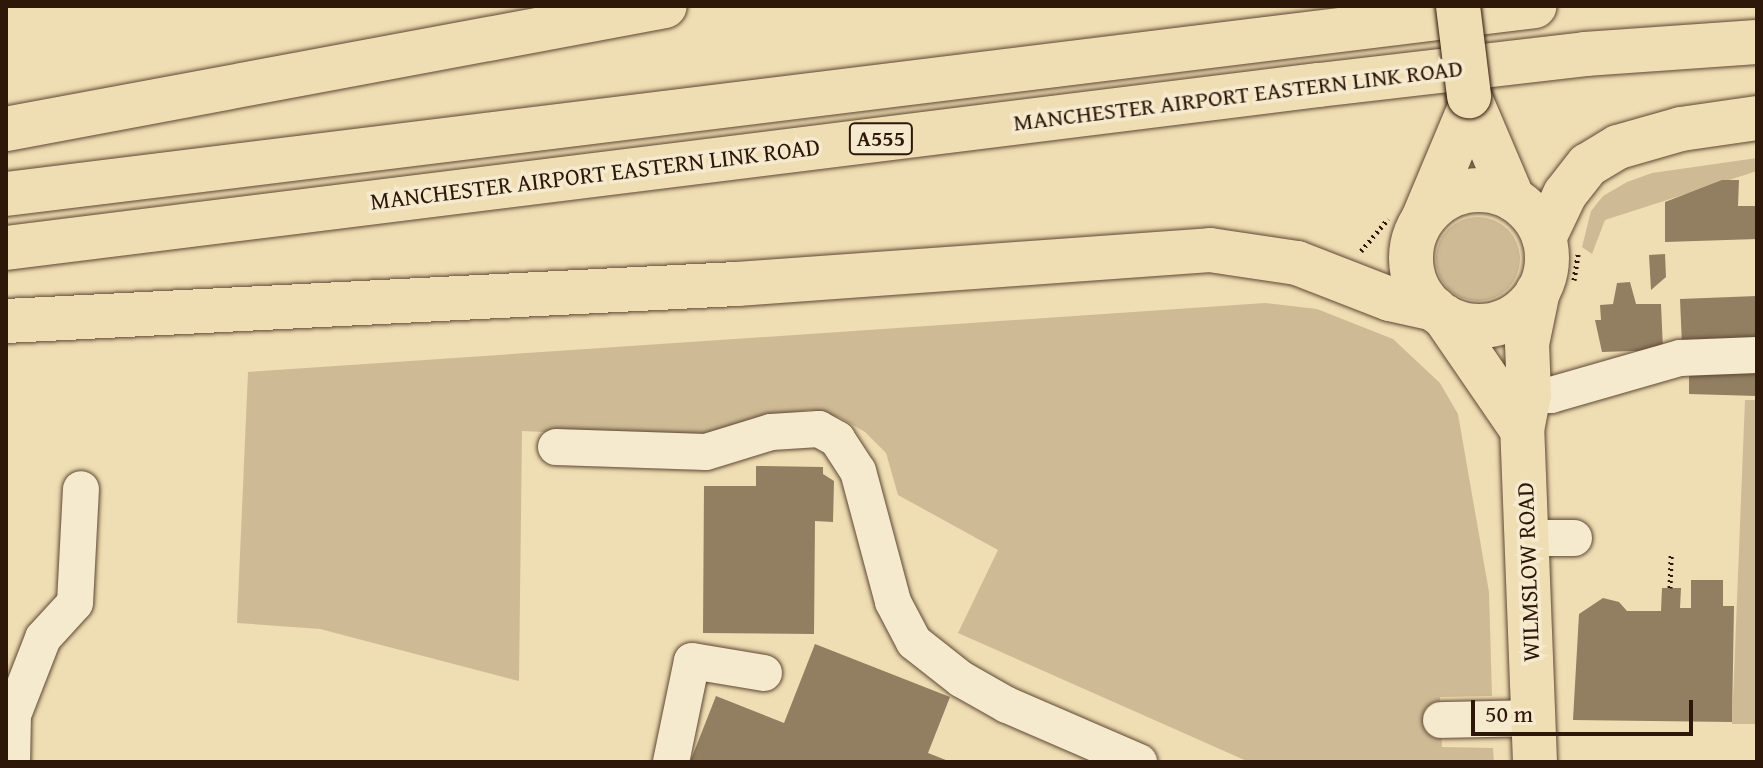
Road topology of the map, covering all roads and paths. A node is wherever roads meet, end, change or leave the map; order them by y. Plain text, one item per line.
1 (665, 6) edge
2 (1458, 6) edge
3 (1534, 6) edge
4 (1757, 42) edge
5 (1469, 101) junction
6 (1757, 118) edge
7 (6, 129) edge
8 (6, 194) edge
9 (1513, 199) junction
10 (1423, 219) junction
11 (1562, 242) junction
12 (6, 248) edge
13 (1556, 288) junction
14 (1440, 313) junction
15 (6, 321) edge
16 (1757, 355) edge
17 (1525, 412) junction
18 (556, 447) dead end
19 (81, 489) dead end
20 (1527, 538) junction
21 (1574, 538) dead end
22 (1671, 553) dead end
23 (1670, 588) dead end
24 (764, 673) dead end
25 (1533, 718) junction
26 (1441, 720) dead end
27 (12, 762) edge
28 (671, 762) edge
29 (1139, 762) edge
30 (1535, 762) edge

1 - 7 main road
2 - 5 main road, bridge
3 - 8 main road, A555
4 - 12 main road, MANCHESTER AIRPORT EASTERN LINK ROAD / A555
5 - 9 main road
5 - 10 main road
6 - 11 main road
9 - 10 main road
9 - 11 main road
10 - 14 main road
11 - 13 path
11 - 13 main road
13 - 14 main road
13 - 17 main road, WILMSLOW ROAD
14 - 15 main road
14 - 17 main road
16 - 17 lane
17 - 20 main road, WILMSLOW ROAD
18 - 29 lane
19 - 27 lane
20 - 21 lane
20 - 25 main road, WILMSLOW ROAD
22 - 23 path
24 - 28 lane
25 - 26 lane
25 - 30 main road, WILMSLOW ROAD

